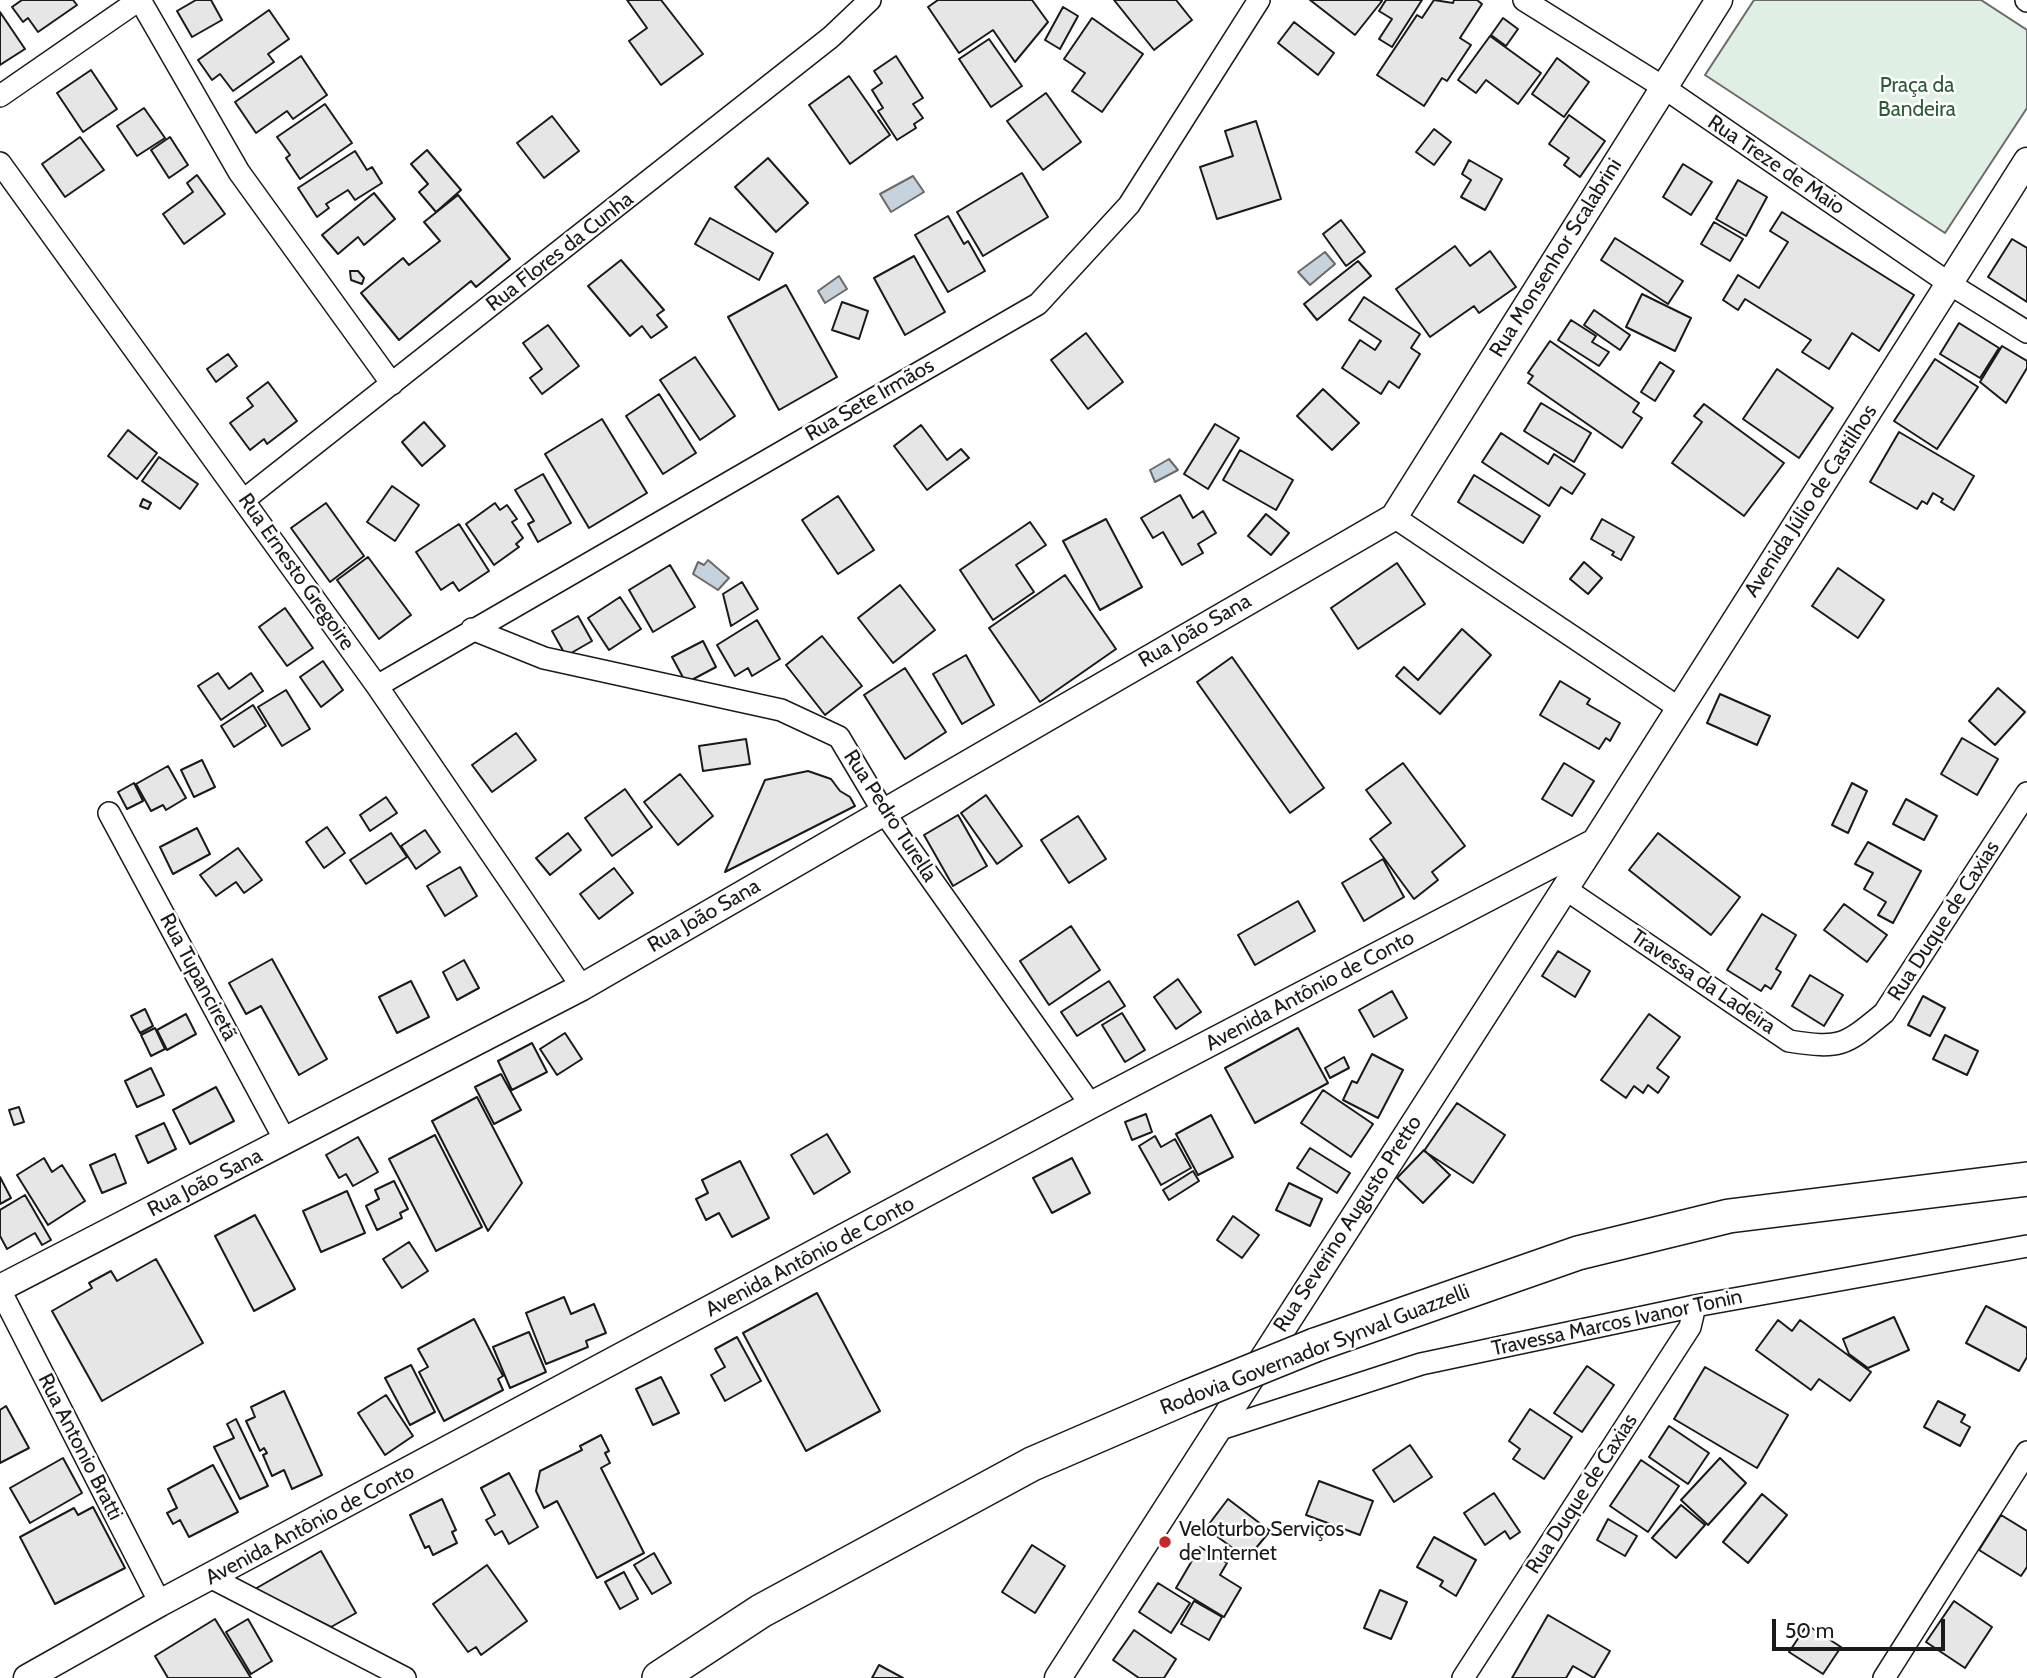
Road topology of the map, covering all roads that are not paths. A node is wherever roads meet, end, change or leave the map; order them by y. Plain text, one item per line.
1 (139, 0) edge
2 (870, 0) edge
3 (1259, 0) edge
4 (1524, 0) edge
5 (1719, 0) edge
6 (1662, 87) junction
7 (0, 96) edge
8 (2027, 161) edge
9 (0, 163) edge
10 (1950, 284) junction
11 (2027, 332) edge
12 (392, 384) junction
13 (245, 499) junction
14 (1394, 517) junction
15 (472, 629) junction
16 (377, 686) junction
17 (1679, 708) junction
18 (2027, 793) edge
19 (883, 811) junction
20 (110, 813) dead end
21 (1595, 842) junction
22 (1564, 888) junction
23 (582, 987) junction
24 (1884, 1013) joint
25 (1091, 1105) junction
26 (286, 1142) junction
27 (2027, 1179) edge
28 (2027, 1246) edge
29 (0, 1289) edge
30 (1695, 1306) junction
31 (1214, 1431) junction
32 (2027, 1452) edge
33 (212, 1578) junction
34 (160, 1603) junction
35 (27, 1678) edge
36 (405, 1678) edge
37 (659, 1678) edge
38 (1058, 1678) edge
39 (1463, 1678) edge
40 (1884, 1678) edge

1 - 7 street
1 - 12 street
2 - 12 street, Rua Flores da Cunha
3 - 15 street, Rua Sete Irmãos
4 - 6 street, Rua Treze de Maio
5 - 6 street, Rua Monsenhor Scalabrini
6 - 10 street, Rua Treze de Maio
6 - 14 street, Rua Monsenhor Scalabrini
8 - 10 street, Avenida Júlio de Castilhos
9 - 13 street, Rua Ernesto Gregoire
10 - 11 street, Rua Treze de Maio
10 - 17 street, Avenida Júlio de Castilhos
12 - 13 street, Rua Flores da Cunha
13 - 16 street, Rua Ernesto Gregoire
14 - 17 street
14 - 19 street, Rua João Sana
15 - 16 street, Rua Sete Irmãos
15 - 19 street, Rua Pedro Turella
16 - 23 street, Rua Ernesto Gregoire
17 - 21 street, Avenida Júlio de Castilhos
18 - 24 street, Rua Duque de Caxias
19 - 23 street, Rua João Sana
19 - 25 street, Rua Pedro Turella
20 - 26 street, Rua Tupanciretã
21 - 22 street, Rua Severino Augusto Pretto
21 - 25 street, Avenida Antônio de Conto
22 - 24 street, Travessa da Ladeira
22 - 31 street, Rua Severino Augusto Pretto
23 - 26 street, Rua João Sana
25 - 33 street, Avenida Antônio de Conto
26 - 29 street, Rua João Sana
27 - 37 main road, Rodovia Governador Synval Guazzelli, bridge
28 - 30 street, Travessa Marcos Ivanor Tonin
29 - 34 street, Rua Antonio Bratti
30 - 31 street, Travessa Marcos Ivanor Tonin
30 - 39 street, Rua Duque de Caxias
31 - 38 street, Rua Severino Augusto Pretto
32 - 40 street
33 - 34 street, Avenida Antônio de Conto
33 - 36 street
34 - 35 street, Avenida Antônio de Conto

